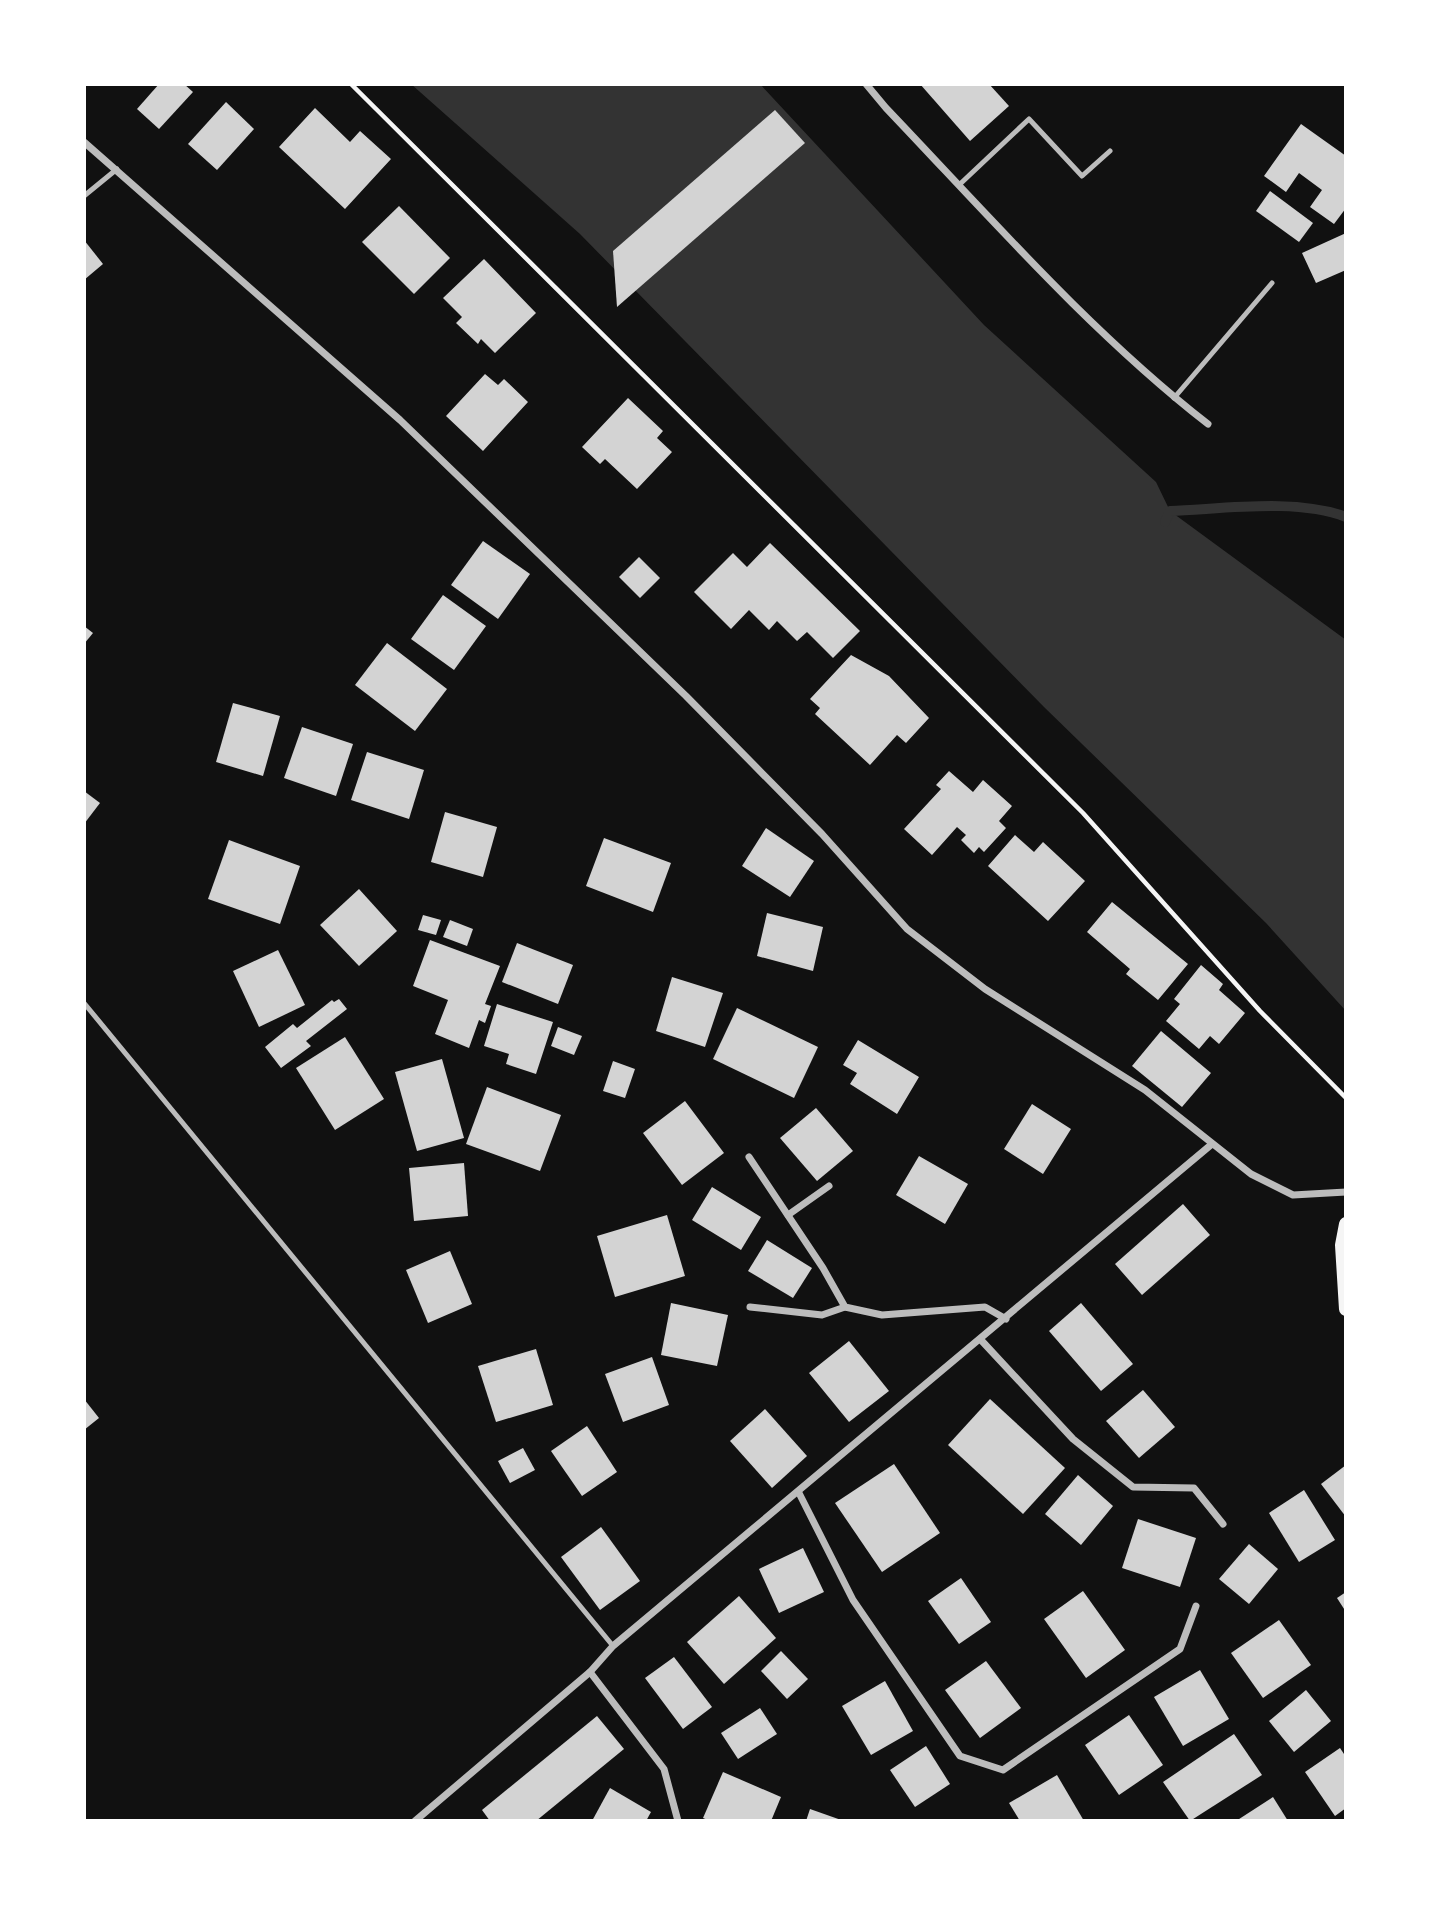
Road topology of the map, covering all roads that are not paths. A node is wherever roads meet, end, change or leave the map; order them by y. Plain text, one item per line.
1 (866, 84) edge
2 (84, 142) edge
3 (1110, 151) dead end
4 (117, 169) junction
5 (959, 185) junction
6 (84, 196) edge
7 (1272, 283) dead end
8 (1174, 398) junction
9 (1208, 424) dead end
10 (84, 1003) edge
11 (1212, 1144) junction
12 (749, 1157) dead end
13 (829, 1186) dead end
14 (1346, 1192) edge
15 (788, 1215) junction
16 (1346, 1224) edge
17 (750, 1307) dead end
18 (845, 1307) junction
19 (1346, 1309) edge
20 (1006, 1319) junction
21 (981, 1340) junction
22 (799, 1493) junction
23 (1223, 1524) dead end
24 (1196, 1606) dead end
25 (612, 1646) junction
26 (590, 1672) junction
27 (415, 1821) edge
28 (678, 1821) edge

1 - 5 street
2 - 4 street
3 - 5 lane
4 - 6 lane
4 - 11 street
5 - 8 street
7 - 8 lane
8 - 9 street
10 - 25 lane
11 - 14 street
11 - 20 street
12 - 15 street
13 - 15 street
15 - 18 street
16 - 19 main road
17 - 18 street
18 - 20 street
20 - 21 street
21 - 22 street
21 - 23 street
22 - 24 street
22 - 25 street
25 - 26 street
26 - 27 street
26 - 28 street

